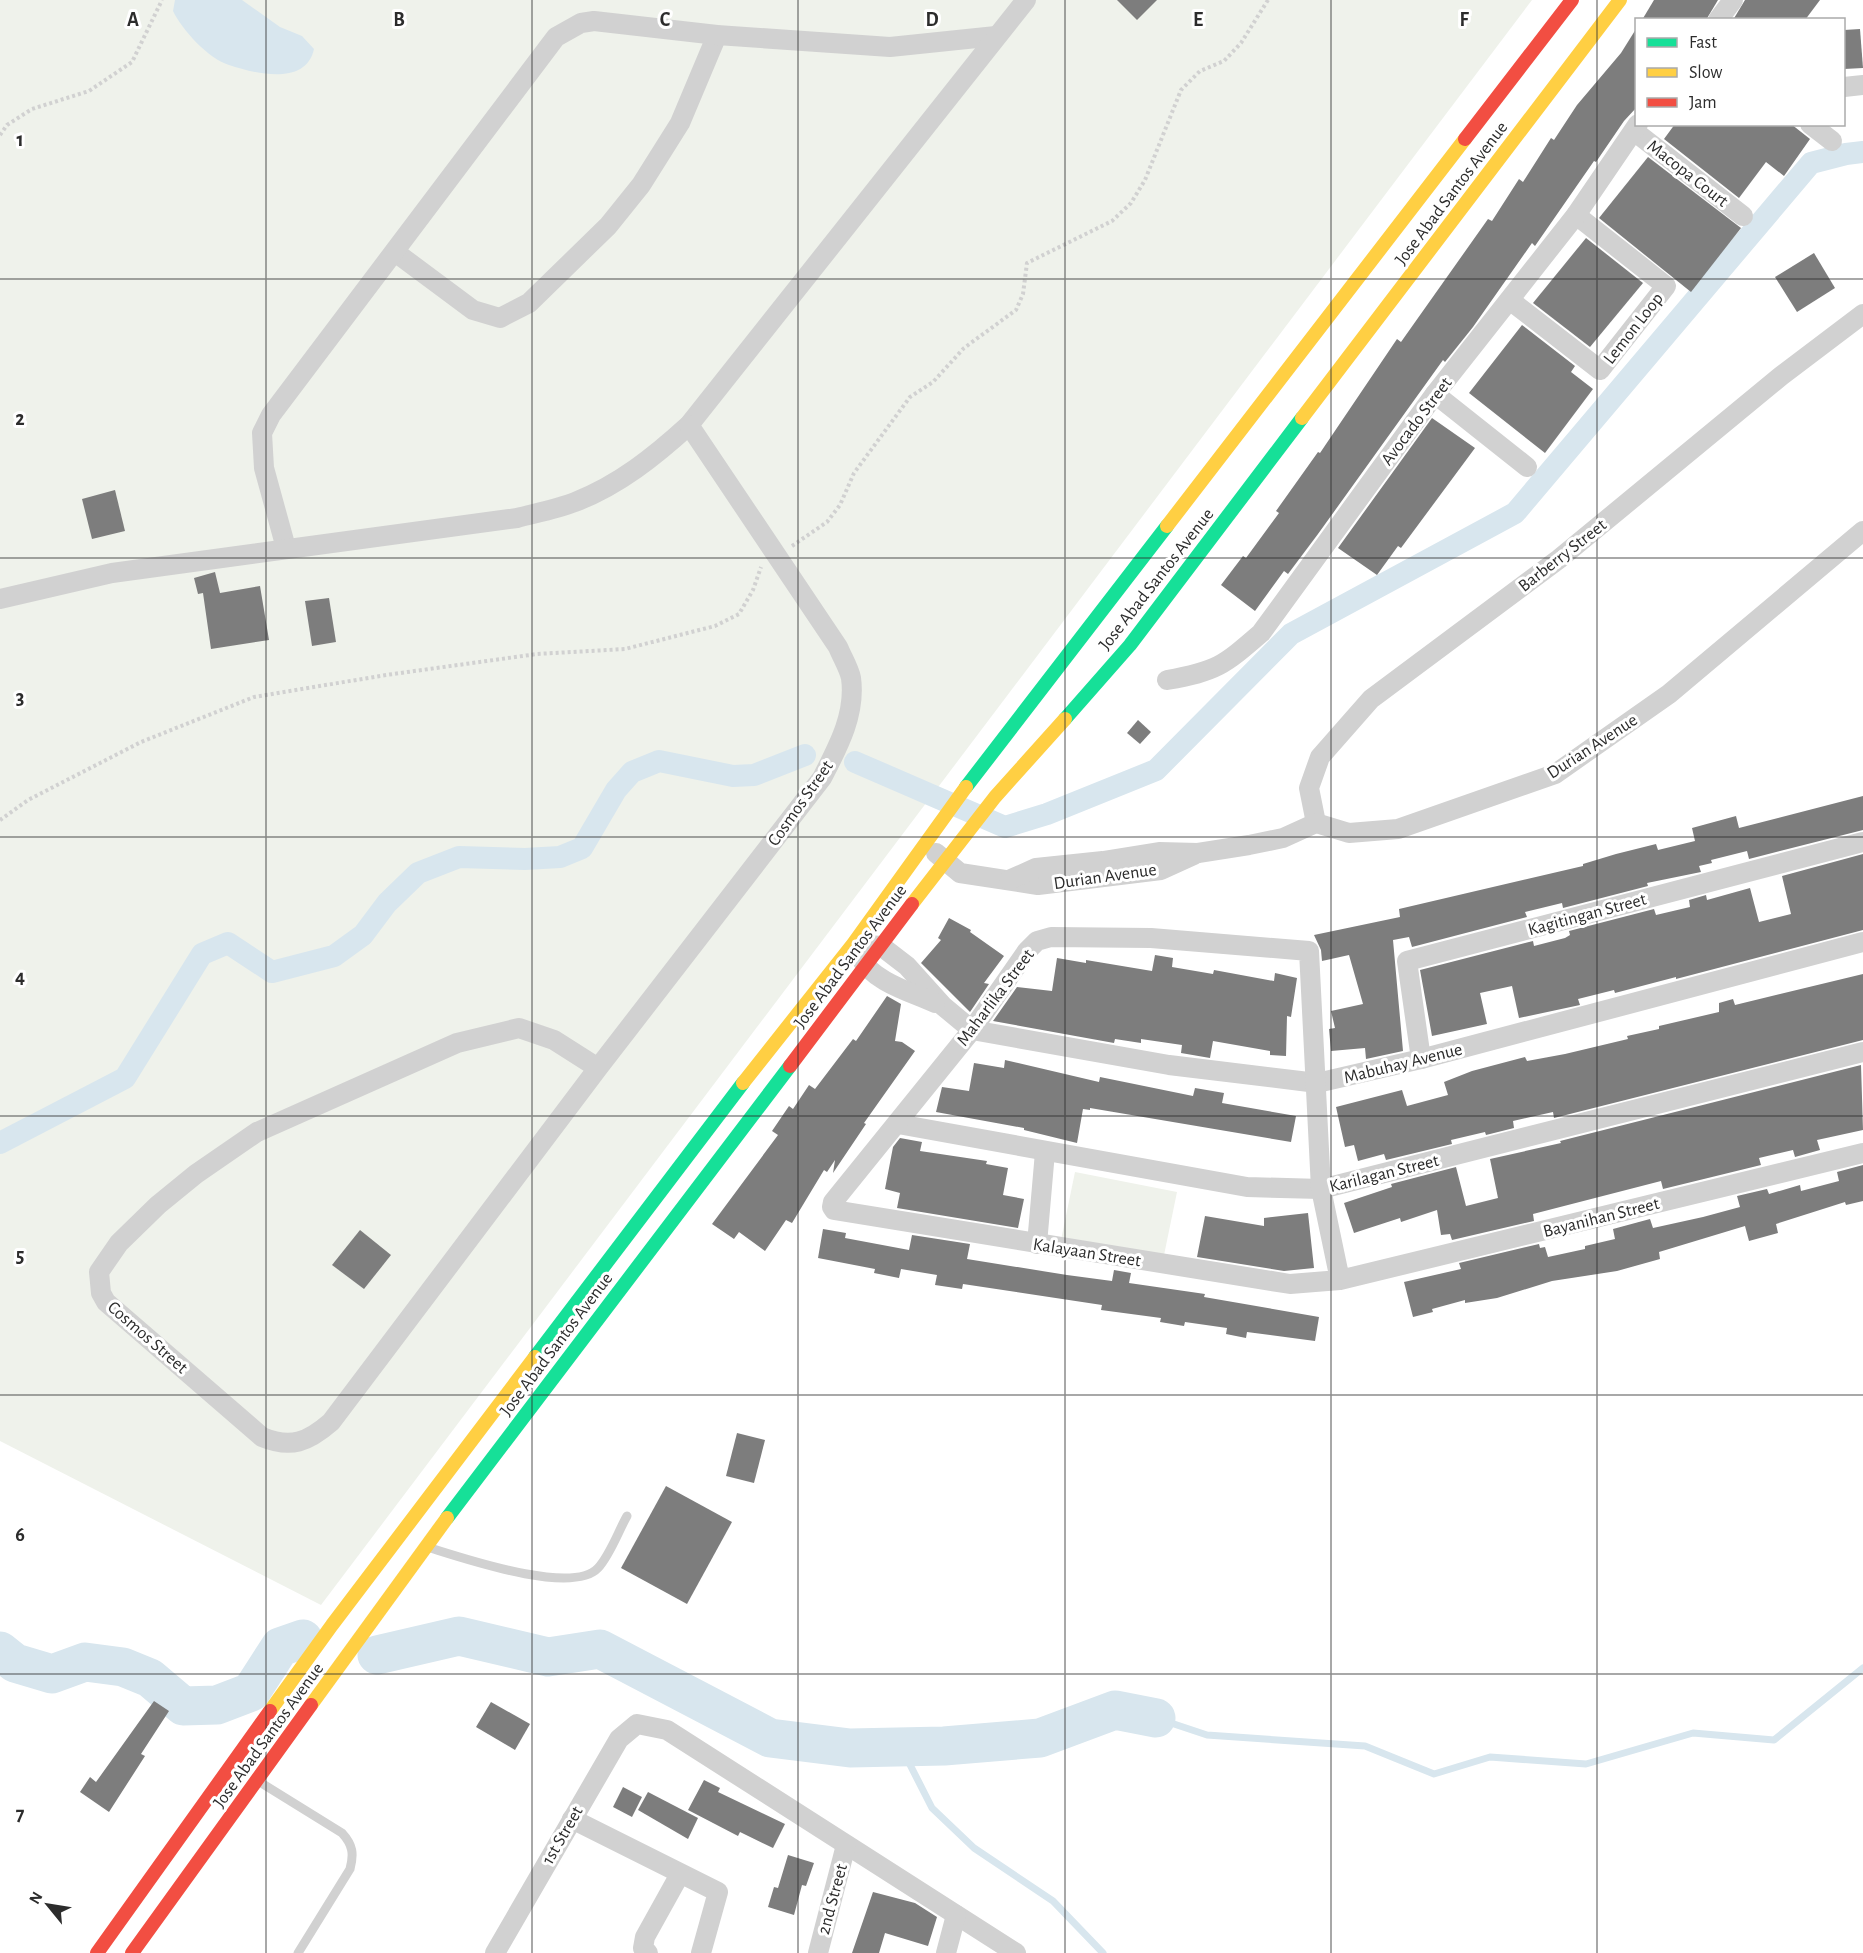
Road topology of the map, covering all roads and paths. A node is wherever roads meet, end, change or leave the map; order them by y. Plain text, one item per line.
1 (162, 0) edge
2 (1026, 0) edge
3 (1268, 0) edge
4 (1572, 0) edge
5 (1620, 0) edge
6 (1733, 0) edge
7 (1720, 18) edge
8 (717, 35) junction
9 (996, 36) junction
10 (1863, 85) edge
11 (1845, 87) edge
12 (1813, 126) edge
13 (1636, 128) edge
14 (0, 135) edge
15 (1832, 141) dead end
16 (1576, 215) junction
17 (1743, 216) dead end
18 (394, 252) junction
19 (1511, 301) junction
20 (1863, 314) edge
21 (1435, 394) junction
22 (689, 424) junction
23 (1527, 467) dead end
24 (1863, 531) edge
25 (286, 548) junction
26 (779, 555) junction
27 (0, 599) edge
28 (1167, 680) dead end
29 (0, 820) edge
30 (1316, 823) junction
31 (1863, 842) edge
32 (925, 844) junction
33 (945, 861) junction
34 (1863, 942) edge
35 (853, 944) junction
36 (881, 946) junction
37 (865, 967) junction
38 (943, 1006) junction
39 (972, 1030) junction
40 (1863, 1052) edge
41 (1421, 1059) junction
42 (598, 1068) junction
43 (1317, 1083) junction
44 (898, 1124) junction
45 (1045, 1152) junction
46 (1863, 1153) edge
47 (1321, 1189) junction
48 (834, 1210) joint
49 (1037, 1244) junction
50 (1340, 1280) junction
51 (627, 1515) dead end
52 (414, 1539) junction
53 (258, 1781) junction
54 (572, 1819) junction
55 (846, 1845) junction
56 (680, 1874) junction
57 (956, 1915) junction
58 (97, 1953) edge
59 (132, 1953) edge
60 (298, 1953) edge
61 (495, 1953) edge
62 (648, 1953) edge
63 (701, 1953) edge
64 (818, 1953) edge
65 (946, 1953) edge
66 (1016, 1953) edge

1 - 14 path
2 - 9 street
3 - 26 path
4 - 32 main road, Jose Abad Santos Avenue
5 - 33 main road, Jose Abad Santos Avenue
6 - 7 street
8 - 9 street
8 - 18 street
8 - 18 street
9 - 22 street
10 - 11 street
12 - 15 street
13 - 16 street, Avocado Street
13 - 17 street, Macopa Court
16 - 19 street, Avocado Street
16 - 19 street, Lemon Loop
18 - 25 street
19 - 21 street, Avocado Street
20 - 30 street, Barberry Street
21 - 23 street
21 - 28 street, Avocado Street
22 - 25 street
22 - 26 street, Cosmos Street
24 - 30 street, Durian Avenue
25 - 27 street
26 - 29 path
26 - 42 street, Cosmos Street
30 - 33 street, Durian Avenue
31 - 41 street, Kagitingan Street
32 - 33 street, Durian Avenue
32 - 35 main road, Jose Abad Santos Avenue
33 - 36 main road, Jose Abad Santos Avenue
34 - 41 street, Mabuhay Avenue
35 - 36 street
35 - 37 street
35 - 52 main road, Jose Abad Santos Avenue
36 - 37 main road, Jose Abad Santos Avenue
36 - 38 street, Mabuhay Avenue
37 - 38 street, Mabuhay Avenue
37 - 52 main road, Jose Abad Santos Avenue
38 - 39 street, Mabuhay Avenue
39 - 43 street, Mabuhay Avenue
39 - 43 street, Maharlika Street
39 - 44 street, Maharlika Street
40 - 47 street, Karilagan Street
41 - 43 street, Mabuhay Avenue
42 - 42 street, Cosmos Street
43 - 47 street
44 - 45 street, Karilagan Street
44 - 48 street, Maharlika Street
45 - 47 street, Karilagan Street
45 - 49 street
46 - 50 street, Bayanihan Street
47 - 50 street
48 - 49 street, Kalayaan Street
49 - 50 street, Kalayaan Street
51 - 52 lane
52 - 53 main road, Jose Abad Santos Avenue
52 - 58 main road, Jose Abad Santos Avenue
53 - 59 main road, Jose Abad Santos Avenue
53 - 60 lane
54 - 55 street, 1st Street
54 - 56 street
54 - 61 street, 1st Street
55 - 57 street
55 - 64 street, 2nd Street
56 - 62 street
56 - 63 street
57 - 65 street
57 - 66 street

